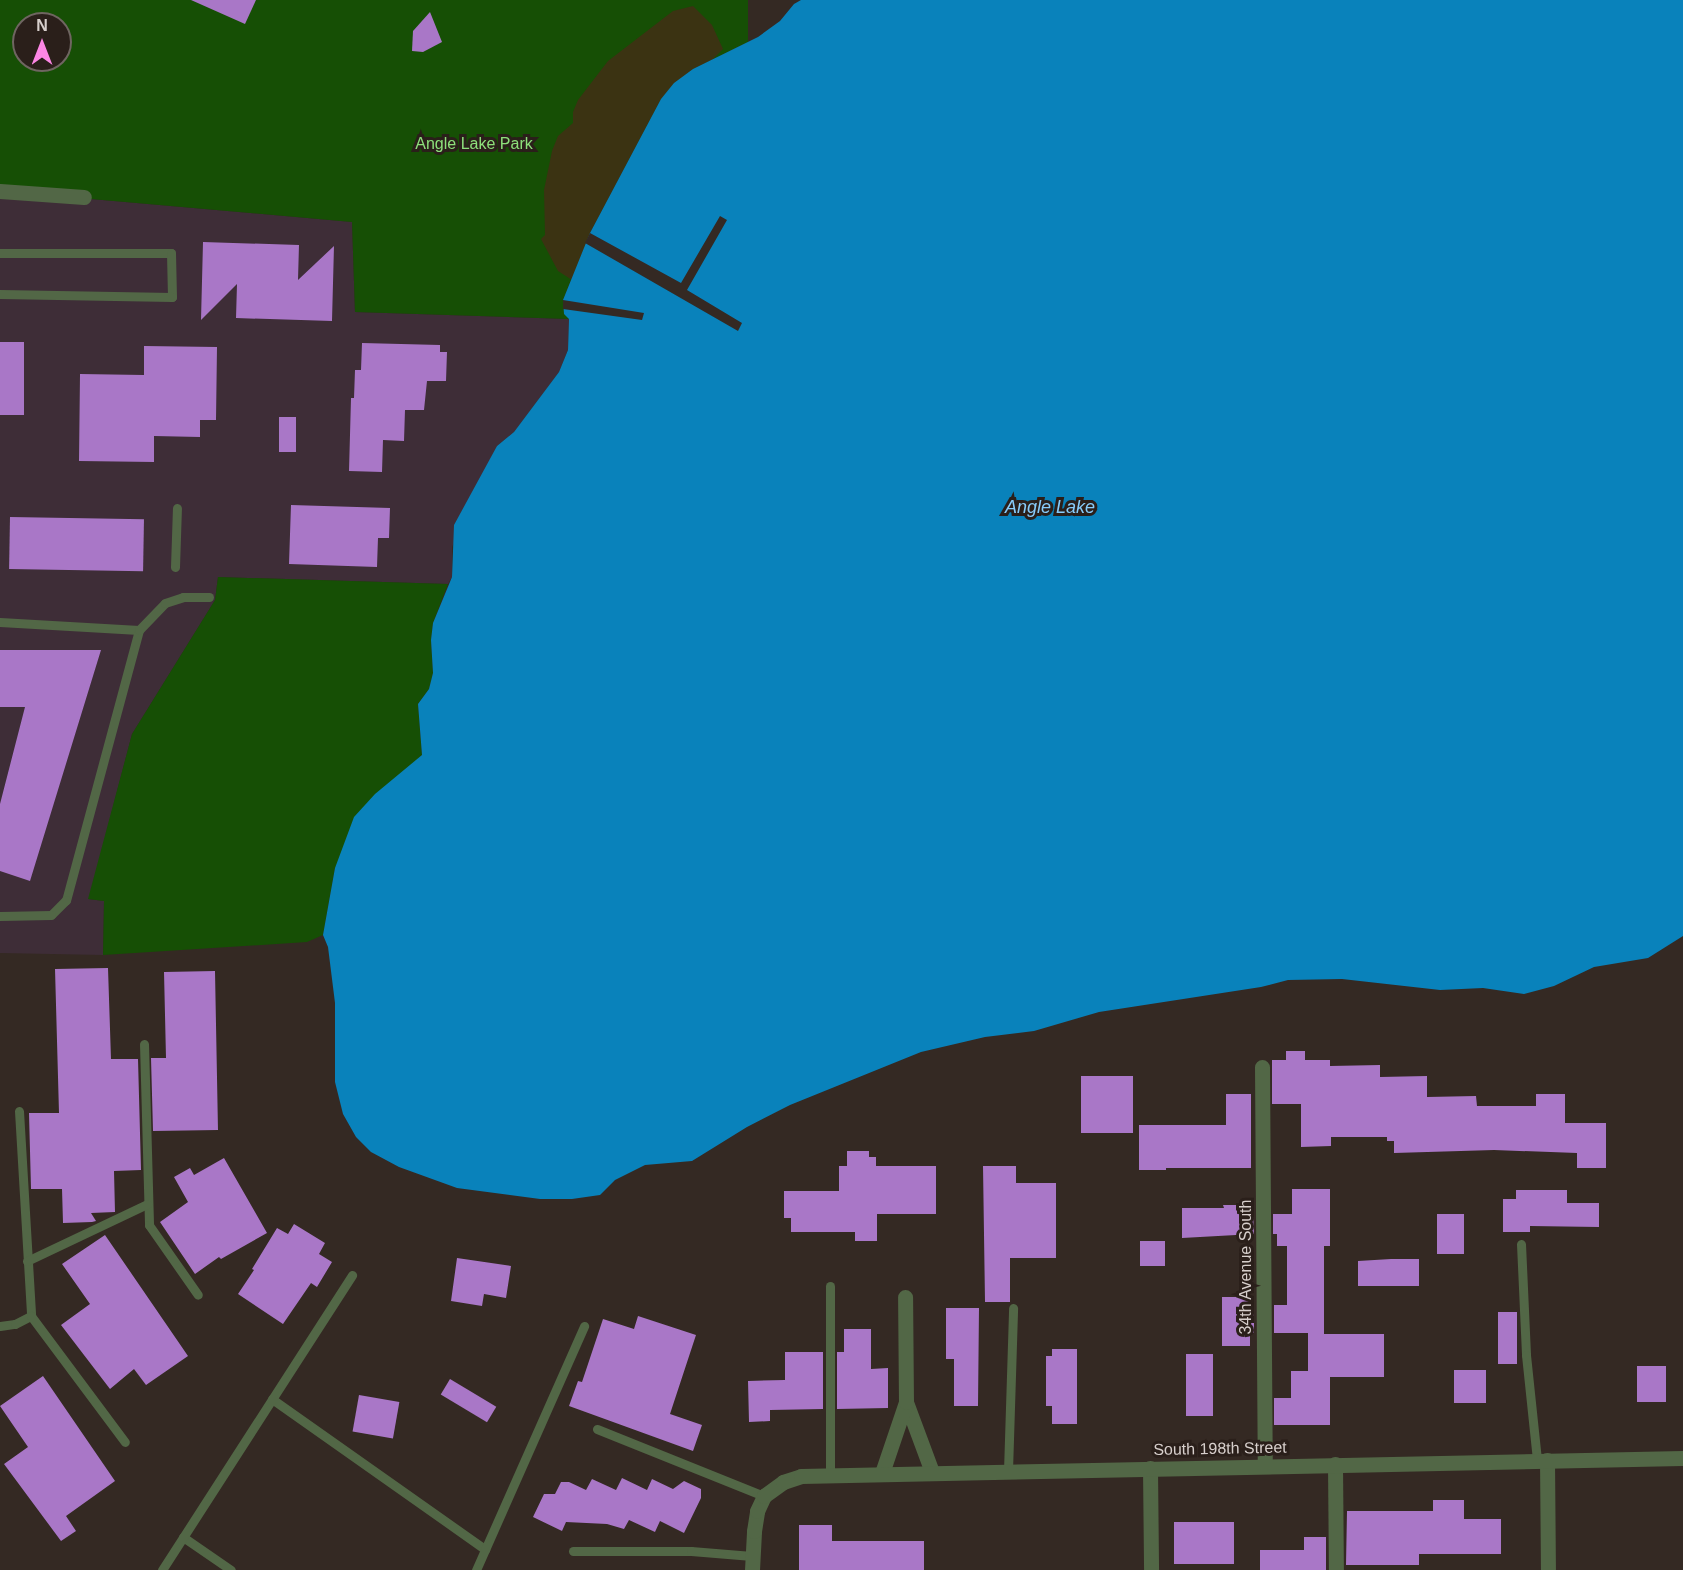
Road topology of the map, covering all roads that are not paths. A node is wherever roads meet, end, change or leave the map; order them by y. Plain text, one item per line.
1 (0, 191) edge
2 (84, 197) dead end
3 (0, 253) edge
4 (0, 294) edge
5 (177, 508) dead end
6 (175, 567) dead end
7 (209, 597) dead end
8 (0, 622) edge
9 (139, 630) junction
10 (0, 916) edge
11 (144, 1044) dead end
12 (1262, 1068) dead end
13 (19, 1111) dead end
14 (147, 1204) junction
15 (1521, 1244) dead end
16 (27, 1261) junction
17 (352, 1275) dead end
18 (830, 1286) dead end
19 (198, 1296) dead end
20 (905, 1297) dead end
21 (1013, 1308) dead end
22 (31, 1316) junction
23 (0, 1326) edge
24 (584, 1326) dead end
25 (272, 1399) junction
26 (906, 1402) junction
27 (597, 1430) dead end
28 (125, 1442) dead end
29 (1683, 1458) edge
30 (1542, 1460) junction
31 (1335, 1464) junction
32 (1265, 1466) junction
33 (1150, 1468) junction
34 (1008, 1471) junction
35 (932, 1472) junction
36 (882, 1473) junction
37 (830, 1474) junction
38 (764, 1496) junction
39 (183, 1537) junction
40 (485, 1549) junction
41 (573, 1551) dead end
42 (752, 1563) edge
43 (162, 1570) edge
44 (231, 1570) edge
45 (476, 1570) edge
46 (1151, 1570) edge
47 (1336, 1570) edge
48 (1548, 1570) edge

1 - 2 street
3 - 4 lane
5 - 6 lane
7 - 9 lane
8 - 9 lane
9 - 10 lane
11 - 14 lane
12 - 32 street, 34th Avenue South
13 - 16 lane
14 - 16 lane
14 - 19 lane
15 - 30 lane
16 - 22 lane
17 - 25 lane
18 - 37 lane
20 - 26 street
21 - 34 lane
22 - 23 lane
22 - 28 lane
24 - 40 lane
25 - 39 lane
25 - 40 lane
26 - 35 street
26 - 36 street
27 - 38 lane
29 - 30 street, South 198th Street
30 - 31 street, South 198th Street
30 - 48 street
31 - 32 street, South 198th Street
31 - 47 street
32 - 33 street, South 198th Street
33 - 34 street, South 198th Street
33 - 46 street
34 - 35 street, South 198th Street
35 - 36 street, South 198th Street
36 - 37 street, South 198th Street
37 - 38 street, South 198th Street
38 - 42 street
39 - 43 lane
39 - 44 lane
40 - 45 lane
41 - 42 lane

